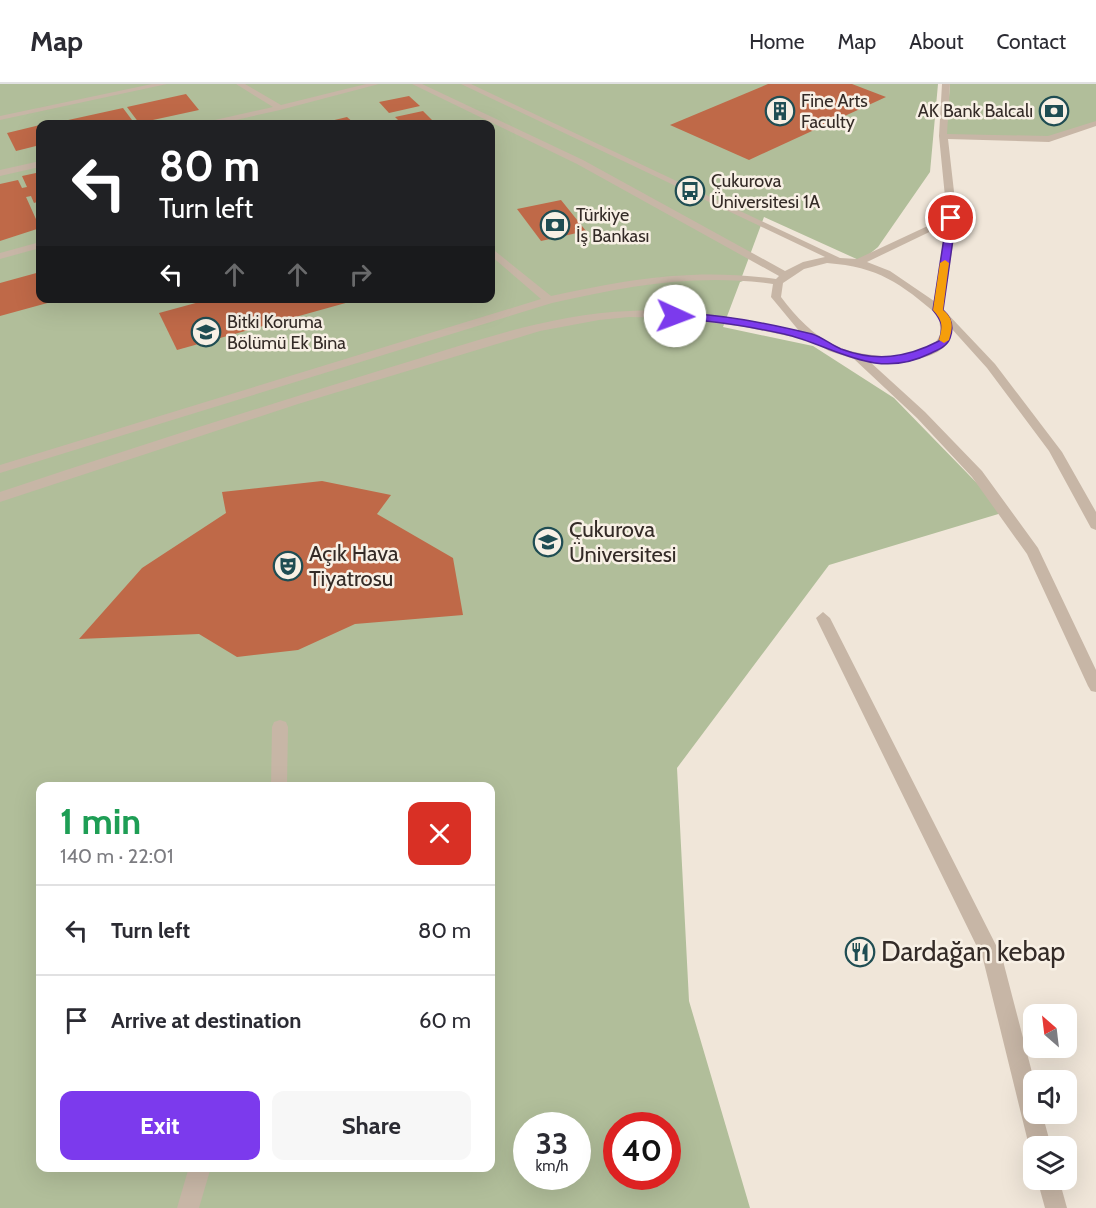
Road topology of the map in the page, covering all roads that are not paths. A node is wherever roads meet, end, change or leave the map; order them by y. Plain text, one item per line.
1 (163, 84) edge
2 (240, 84) edge
3 (375, 84) edge
4 (416, 84) edge
5 (465, 84) edge
6 (946, 84) edge
7 (280, 108) junction
8 (0, 118) edge
9 (227, 120) edge
10 (492, 120) edge
11 (495, 122) edge
12 (1096, 123) edge
13 (943, 136) junction
14 (36, 165) edge
15 (0, 173) edge
16 (951, 218) junction
17 (36, 246) edge
18 (495, 254) edge
19 (0, 256) edge
20 (836, 259) junction
21 (861, 261) junction
22 (781, 279) junction
23 (549, 300) junction
24 (941, 313) junction
25 (813, 338) junction
26 (859, 358) junction
27 (0, 469) edge
28 (0, 496) edge
29 (1096, 525) edge
30 (823, 618) dead end
31 (1096, 686) edge
32 (280, 727) dead end
33 (279, 782) edge
34 (1037, 1136) edge
35 (199, 1172) edge
36 (1051, 1190) edge
37 (188, 1208) edge
38 (1056, 1208) edge

1 - 8 street
2 - 7 street
3 - 7 street
4 - 10 street
5 - 20 street
6 - 13 street
7 - 9 street
11 - 22 street
12 - 13 street
13 - 16 street
14 - 15 street
16 - 21 street
16 - 24 street
17 - 19 street
18 - 23 street
20 - 21 street
20 - 22 street
21 - 24 street
22 - 23 street
22 - 25 street
23 - 27 street
24 - 26 street
24 - 29 street
25 - 26 street
25 - 28 street
26 - 31 street
30 - 34 street
32 - 33 street
35 - 37 street
36 - 38 street

